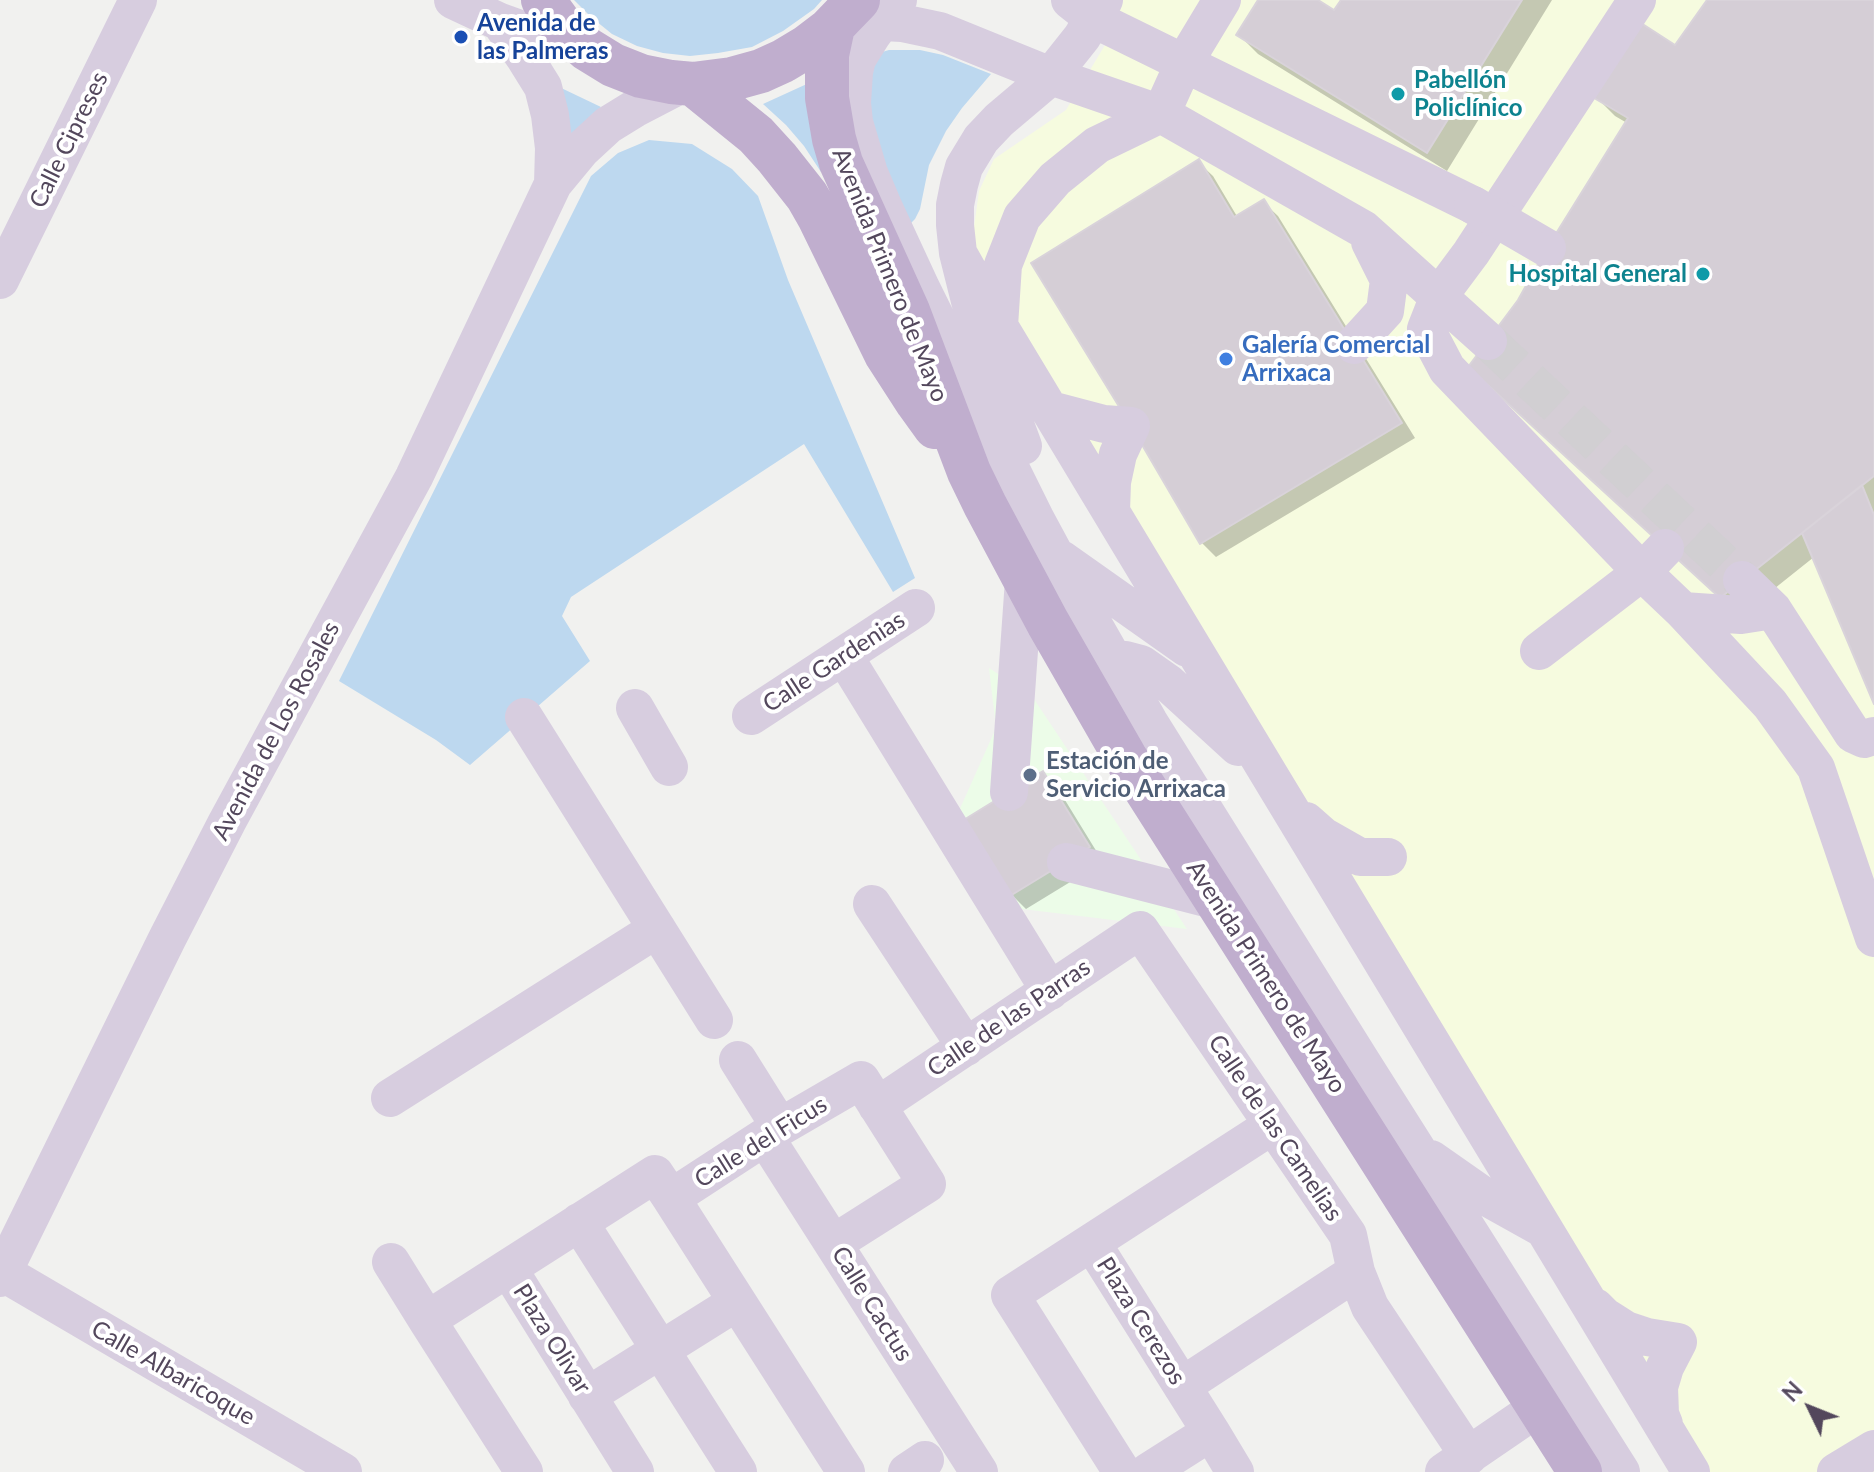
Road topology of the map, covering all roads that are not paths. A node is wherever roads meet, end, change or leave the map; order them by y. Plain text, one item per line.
1 (138, 0) edge
2 (453, 0) edge
3 (1222, 0) edge
4 (1637, 0) edge
5 (1089, 6) edge
6 (511, 11) edge
7 (553, 14) edge
8 (856, 20) edge
9 (1184, 63) junction
10 (613, 65) junction
11 (1051, 76) junction
12 (689, 84) junction
13 (1161, 114) junction
14 (553, 184) junction
15 (1363, 229) junction
16 (1547, 248) dead end
17 (958, 253) junction
18 (0, 280) edge
19 (1439, 296) junction
20 (999, 326) junction
21 (1488, 341) tunnel mouth
22 (1354, 345) dead end
23 (1051, 410) junction
24 (977, 489) junction
25 (1111, 511) junction
26 (1038, 548) junction
27 (1654, 560) junction
28 (1742, 580) tunnel mouth
29 (916, 608) dead end
30 (1773, 610) junction
31 (1683, 611) junction
32 (1539, 651) dead end
33 (844, 656) junction
34 (1199, 657) junction
35 (1114, 661) junction
36 (1090, 697) junction
37 (635, 708) dead end
38 (751, 716) dead end
39 (524, 717) dead end
40 (1874, 736) edge
41 (669, 767) dead end
42 (1279, 790) junction
43 (1009, 792) dead end
44 (1066, 862) dead end
45 (1218, 901) junction
46 (872, 904) dead end
47 (657, 929) junction
48 (1140, 930) joint
49 (1874, 938) edge
50 (1370, 939) junction
51 (1050, 991) junction
52 (714, 1020) dead end
53 (966, 1047) junction
54 (738, 1060) dead end
55 (1335, 1086) junction
56 (869, 1093) junction
57 (390, 1098) dead end
58 (1273, 1125) junction
59 (773, 1132) junction
60 (1416, 1148) junction
61 (671, 1198) junction
62 (579, 1222) junction
63 (1544, 1229) junction
64 (834, 1243) junction
65 (1092, 1243) junction
66 (391, 1262) dead end
67 (508, 1268) junction
68 (1356, 1272) junction
69 (1, 1274) edge
70 (1583, 1294) junction
71 (737, 1302) junction
72 (427, 1320) junction
73 (660, 1350) junction
74 (1182, 1386) junction
75 (587, 1396) junction
76 (1539, 1407) junction
77 (1211, 1432) junction
78 (1670, 1437) junction
79 (1874, 1449) edge
80 (1456, 1464) edge
81 (621, 1467) edge
82 (343, 1472) edge
83 (524, 1472) edge
84 (738, 1472) edge
85 (846, 1472) edge
86 (979, 1472) edge
87 (1122, 1472) edge
88 (1148, 1472) edge
89 (1235, 1472) edge
90 (1580, 1472) edge
91 (1621, 1472) edge
92 (1691, 1472) edge
93 (1836, 1472) edge

1 - 18 street, Calle Cipreses
2 - 6 street
3 - 9 street
4 - 19 street
5 - 9 street
5 - 11 street
6 - 7 street
6 - 10 street
6 - 14 street, Avenida de Los Rosales
7 - 10 main road
8 - 11 street
8 - 12 main road
8 - 24 main road, Avenida Primero de Mayo
8 - 26 street
9 - 13 street
9 - 16 street, bridge
10 - 12 main road
11 - 13 street
11 - 17 street
12 - 14 street, Avenida de Los Rosales
12 - 24 main road, Avenida Primero de Mayo
13 - 15 street
13 - 20 street
14 - 69 street, Avenida de Los Rosales
15 - 19 street
15 - 22 street
17 - 20 street
17 - 26 street
19 - 21 street
19 - 27 street
20 - 23 street
23 - 25 street
23 - 25 street
24 - 26 main road, Avenida Primero de Mayo
25 - 34 street
26 - 34 street
26 - 35 street
26 - 36 main road, Avenida Primero de Mayo
26 - 43 street
27 - 31 street
27 - 32 street
28 - 30 street
29 - 33 street, Calle Gardenias
30 - 31 street
30 - 40 street
31 - 49 street
33 - 38 street, Calle Gardenias
33 - 51 street
34 - 42 street
35 - 36 street
35 - 42 street
35 - 60 street
36 - 45 main road, Avenida Primero de Mayo
37 - 41 street
39 - 47 street
42 - 50 street
42 - 50 street
44 - 45 street
45 - 55 main road, Avenida Primero de Mayo
46 - 53 street
47 - 52 street
47 - 57 street
48 - 51 street, Calle de las Parras
48 - 58 street, Calle de las Camelias
50 - 63 street
51 - 53 street, Calle de las Parras
53 - 56 street, Calle de las Parras
54 - 59 street, Calle Cactus
55 - 60 street
55 - 76 main road, Avenida Primero de Mayo
56 - 59 street, Calle del Ficus
56 - 64 street
58 - 65 street
58 - 68 street, Calle de las Camelias
59 - 61 street, Calle del Ficus
59 - 64 street, Calle Cactus
60 - 63 street
60 - 91 street
61 - 62 street, Calle del Ficus
61 - 71 street
62 - 67 street, Calle del Ficus
62 - 73 street
63 - 70 street
64 - 86 street, Calle Cactus
65 - 74 street, Plaza Cerezos
65 - 87 street, Plaza Cerezos
66 - 72 street
67 - 72 street, Plaza Olivar
67 - 75 street, Plaza Olivar
68 - 74 street
68 - 80 street, Calle de las Camelias
69 - 82 street, Calle Albaricoque
70 - 78 street
70 - 78 street
71 - 73 street
71 - 85 street
72 - 83 street
73 - 75 street
73 - 84 street
74 - 77 street, Plaza Cerezos
75 - 81 street, Plaza Olivar
76 - 80 street
76 - 90 main road, Avenida Primero de Mayo
77 - 88 street
77 - 89 street, Plaza Cerezos
78 - 92 street
79 - 93 street

